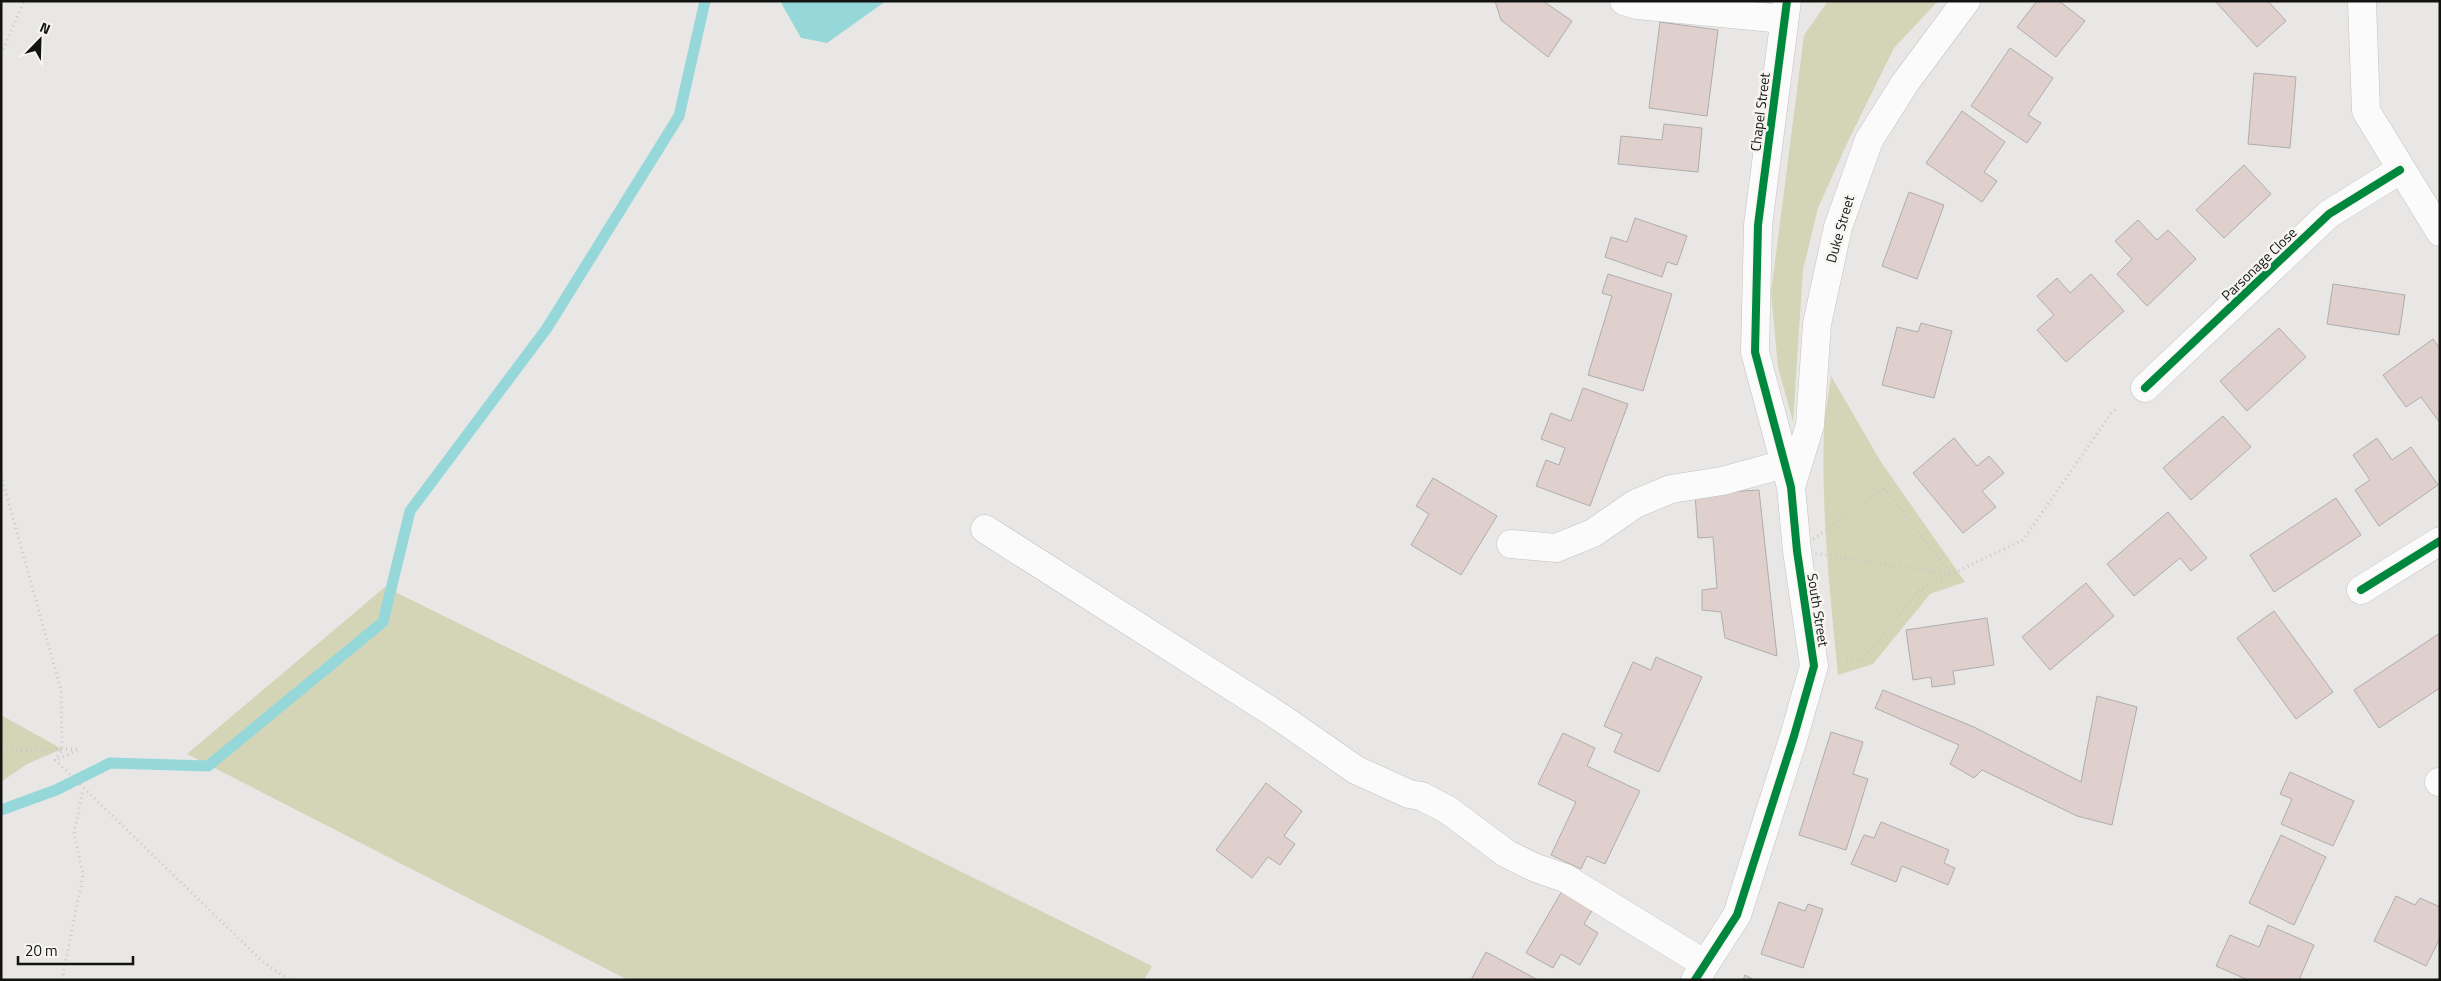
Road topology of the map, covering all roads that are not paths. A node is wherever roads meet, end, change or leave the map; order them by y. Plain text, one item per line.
1 (1624, 1) edge
2 (1966, 1) edge
3 (2362, 1) edge
4 (1786, 10) edge
5 (2400, 170) junction
6 (1758, 225) joint
7 (2440, 232) edge
8 (2145, 388) road end
9 (1788, 476) junction
10 (985, 529) dead end
11 (2440, 541) edge
12 (1511, 544) dead end
13 (2361, 590) dead end
14 (1700, 972) edge

1 - 4 street
2 - 9 street, Duke Street
3 - 5 street
4 - 6 street, Chapel Street
5 - 7 street
5 - 8 street, Parsonage Close
6 - 9 street, South Street
9 - 12 street
9 - 14 street, South Street
10 - 14 street
11 - 13 street

